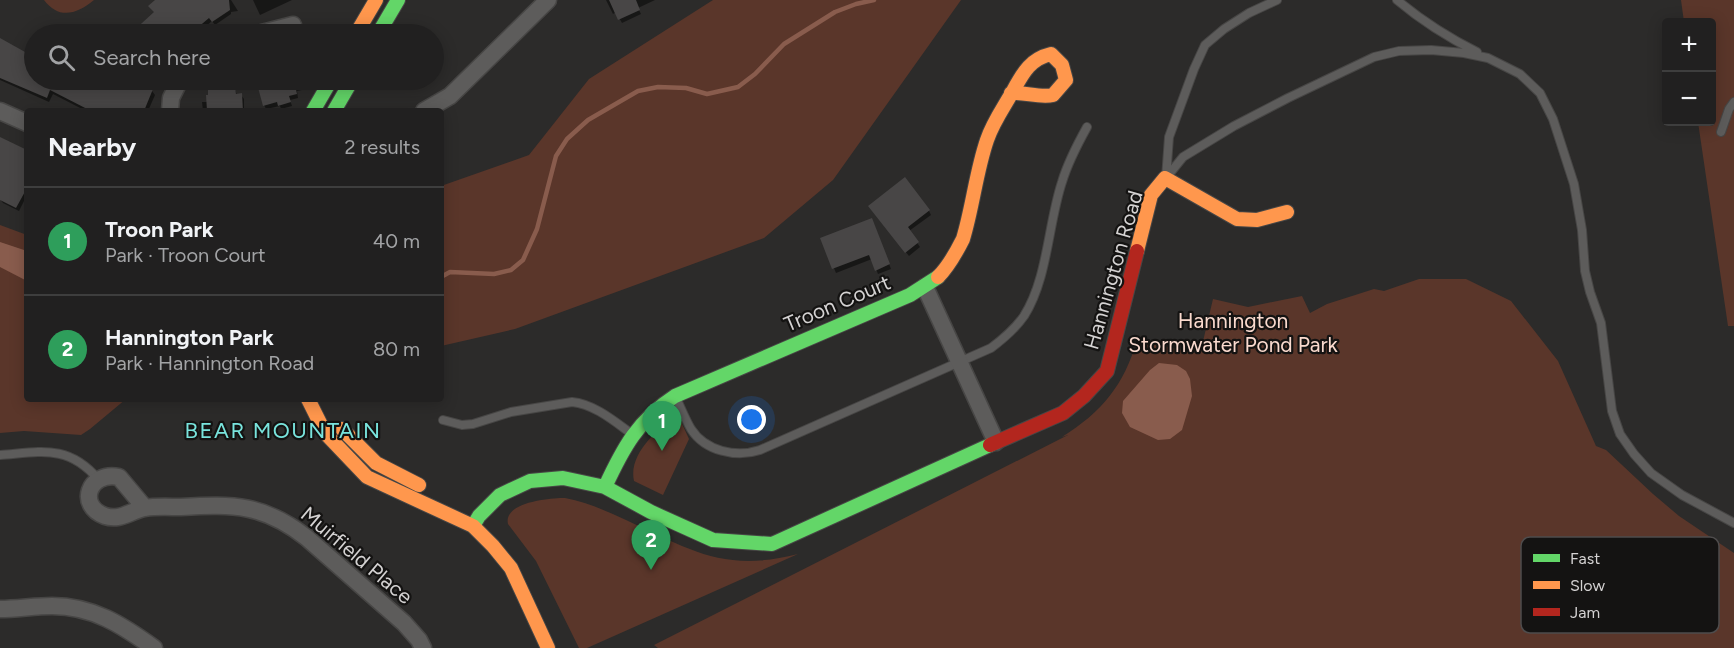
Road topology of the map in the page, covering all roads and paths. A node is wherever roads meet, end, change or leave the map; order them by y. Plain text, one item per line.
1 (376, 0) edge
2 (398, 0) edge
3 (548, 0) edge
4 (1277, 0) edge
5 (1397, 0) edge
6 (362, 24) edge
7 (384, 24) edge
8 (1488, 58) junction
9 (175, 90) edge
10 (325, 90) edge
11 (346, 90) edge
12 (1011, 93) dead end
13 (1734, 102) edge
14 (170, 108) edge
15 (315, 108) edge
16 (336, 108) edge
17 (429, 108) edge
18 (0, 111) edge
19 (24, 122) edge
20 (1087, 127) dead end
21 (1721, 132) dead end
22 (1166, 178) junction
23 (1287, 212) dead end
24 (925, 287) junction
25 (960, 361) junction
26 (675, 396) junction
27 (310, 402) edge
28 (332, 416) dead end
29 (443, 420) dead end
30 (632, 434) junction
31 (996, 442) junction
32 (0, 454) edge
33 (98, 479) junction
34 (605, 487) junction
35 (145, 508) junction
36 (476, 521) junction
37 (1734, 523) edge
38 (0, 609) edge
39 (546, 610) dead end
40 (154, 648) edge
41 (423, 648) edge
42 (548, 648) edge

1 - 6 street
2 - 7 street
3 - 17 street
4 - 22 lane
5 - 8 lane
8 - 22 lane, Hannington Road
8 - 37 lane, Hannington Road
9 - 14 street
10 - 15 street
11 - 16 street
12 - 24 street, Troon Court
13 - 21 lane
18 - 19 street
20 - 25 lane
22 - 23 street
22 - 31 street, Hannington Road
24 - 25 street
24 - 26 street, Troon Court
25 - 26 lane
25 - 31 street
26 - 30 street, Troon Court
27 - 36 street
28 - 36 street
29 - 30 lane
30 - 34 street, Troon Court
31 - 34 street, Hannington Road
32 - 33 lane
33 - 35 street
33 - 35 street, Muirfield Place
34 - 36 street, Hannington Road
35 - 41 street, Muirfield Place
36 - 39 street
36 - 42 street
38 - 40 street

